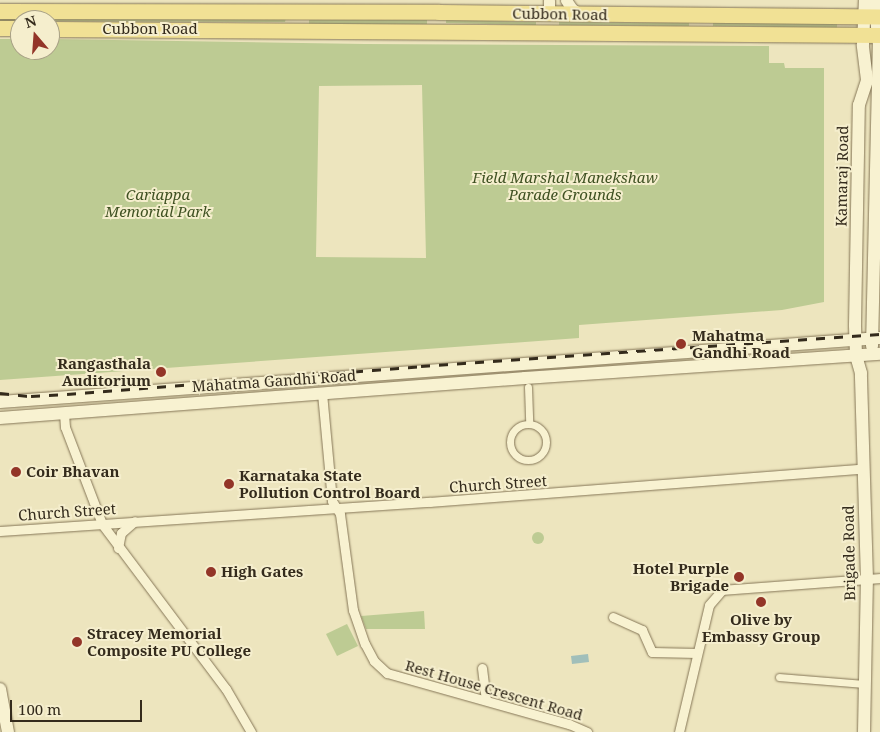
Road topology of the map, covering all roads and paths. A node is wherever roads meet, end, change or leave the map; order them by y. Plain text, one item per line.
1 (566, 0) edge
2 (865, 0) edge
3 (874, 0) edge
4 (67, 5) edge
5 (369, 6) edge
6 (554, 7) edge
7 (0, 11) edge
8 (295, 12) junction
9 (439, 12) junction
10 (582, 15) junction
11 (702, 16) junction
12 (873, 17) edge
13 (60, 28) edge
14 (294, 30) junction
15 (439, 31) junction
16 (700, 34) junction
17 (874, 35) edge
18 (858, 215) junction
19 (875, 216) junction
20 (876, 338) edge
21 (856, 340) junction
22 (876, 354) edge
23 (856, 355) junction
24 (861, 373) junction
25 (528, 387) dead end
26 (322, 393) junction
27 (0, 402) edge
28 (64, 413) junction
29 (0, 418) edge
30 (529, 424) junction
31 (863, 469) junction
32 (336, 508) junction
33 (135, 521) junction
34 (102, 524) junction
35 (0, 531) edge
36 (118, 548) junction
37 (880, 578) edge
38 (867, 580) junction
39 (613, 617) dead end
40 (697, 653) junction
41 (482, 668) dead end
42 (779, 677) dead end
43 (864, 684) junction
44 (0, 689) edge
45 (486, 700) junction
46 (8, 732) edge
47 (252, 732) edge
48 (587, 732) edge
49 (679, 732) edge
50 (864, 732) edge

1 - 10 street
2 - 12 main road, Kamaraj Road
3 - 12 main road, Kamaraj Road
4 - 7 main road, Cubbon Road
4 - 8 main road, Cubbon Road
5 - 8 main road, Cubbon Road
5 - 9 main road, Cubbon Road
6 - 9 main road, Cubbon Road
6 - 10 main road, Cubbon Road
8 - 14 main road
9 - 15 main road
10 - 11 main road, Cubbon Road
11 - 12 main road, Cubbon Road
11 - 16 main road
12 - 17 main road, Kamaraj Road
13 - 14 main road, Cubbon Road
14 - 15 main road, Cubbon Road
15 - 16 main road, Cubbon Road
16 - 17 main road, Cubbon Road
17 - 18 main road, Kamaraj Road
17 - 19 main road, Kamaraj Road
18 - 19 main road
18 - 21 main road, Kamaraj Road
19 - 20 main road, Kamaraj Road
20 - 21 main road, Mahatma Gandhi Road
20 - 22 main road
21 - 23 main road, Kamaraj Road
21 - 27 main road, Mahatma Gandhi Road
22 - 23 main road, Mahatma Gandhi Road
22 - 24 main road
23 - 24 main road, Brigade Road
23 - 26 main road, Mahatma Gandhi Road
24 - 31 main road, Brigade Road
25 - 30 street
26 - 28 main road, Mahatma Gandhi Road
26 - 32 street, Rest House Crescent Road
28 - 29 main road, Mahatma Gandhi Road
28 - 34 street
30 - 30 street
31 - 32 street, Church Street
31 - 38 main road, Brigade Road
32 - 33 street, Church Street
32 - 45 street, Rest House Crescent Road
33 - 34 street, Church Street
33 - 36 street, Church Street
34 - 35 street, Church Street
34 - 36 street
36 - 47 street
37 - 38 street
38 - 40 street
38 - 43 main road, Brigade Road
39 - 40 street
40 - 49 street
41 - 45 street
42 - 43 street
43 - 50 main road, Brigade Road
44 - 46 main road
45 - 48 street, Rest House Crescent Road

